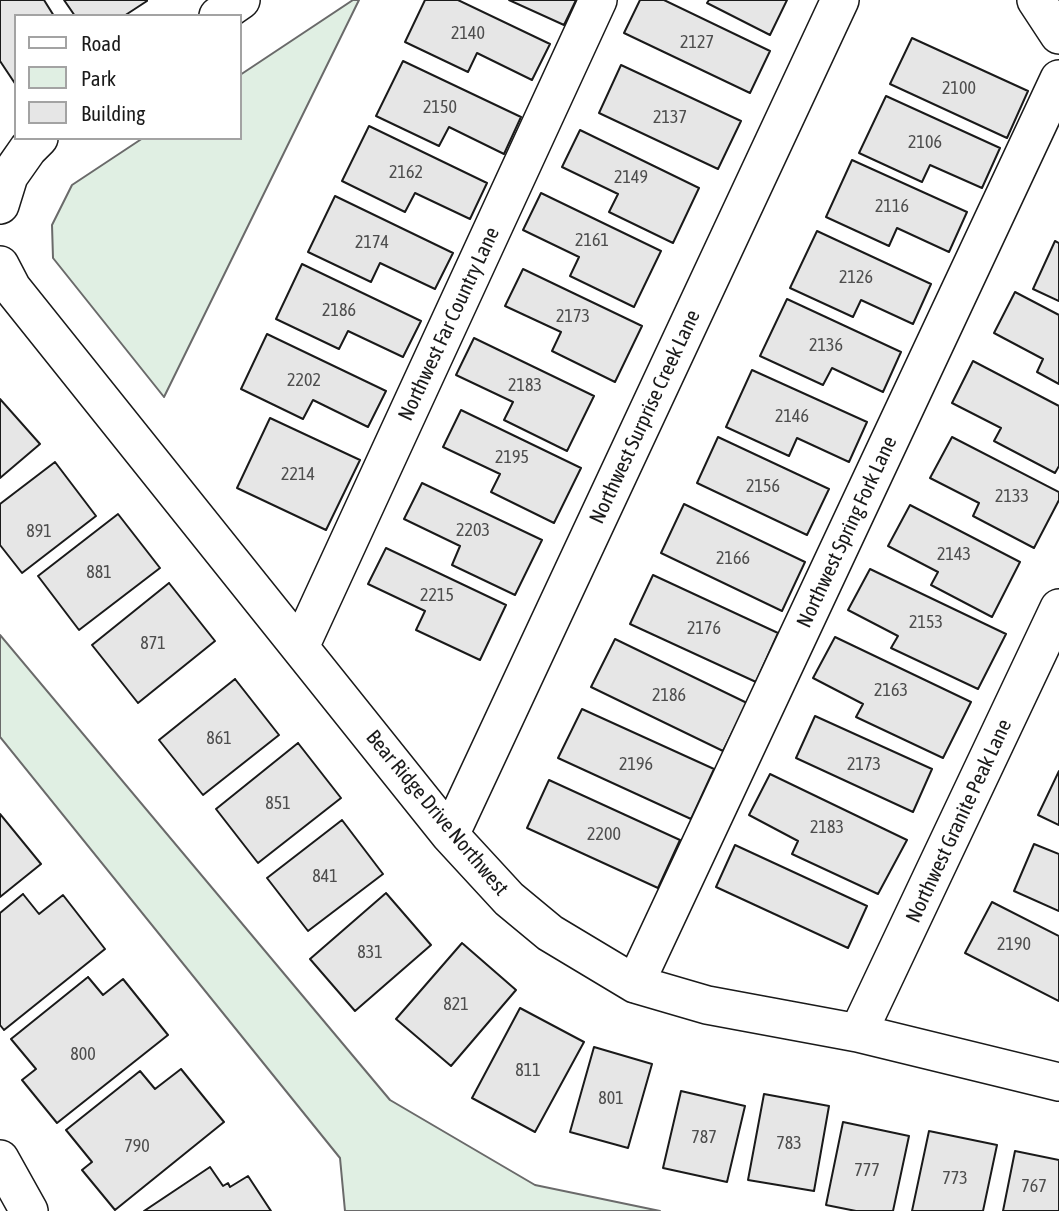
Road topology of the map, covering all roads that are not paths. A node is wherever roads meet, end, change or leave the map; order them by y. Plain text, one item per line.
1 (241, 0) edge
2 (598, 0) edge
3 (840, 0) edge
4 (1036, 0) edge
5 (221, 14) edge
6 (1059, 35) edge
7 (1059, 79) edge
8 (37, 140) edge
9 (0, 205) edge
10 (0, 265) edge
11 (1059, 608) edge
12 (300, 647) junction
13 (450, 835) junction
14 (635, 984) junction
15 (858, 1033) junction
16 (1059, 1082) edge
17 (0, 1158) edge
18 (29, 1211) edge

1 - 5 street
2 - 12 street, Northwest Far Country Lane
3 - 13 street, Northwest Surprise Creek Lane
4 - 6 street
7 - 14 street, Northwest Spring Fork Lane
8 - 9 street
10 - 12 street, Bear Ridge Drive Northwest
11 - 15 street, Northwest Granite Peak Lane
12 - 13 street, Bear Ridge Drive Northwest
13 - 14 street, Bear Ridge Drive Northwest
14 - 15 street, Bear Ridge Drive Northwest
15 - 16 street, Bear Ridge Drive Northwest
17 - 18 street

